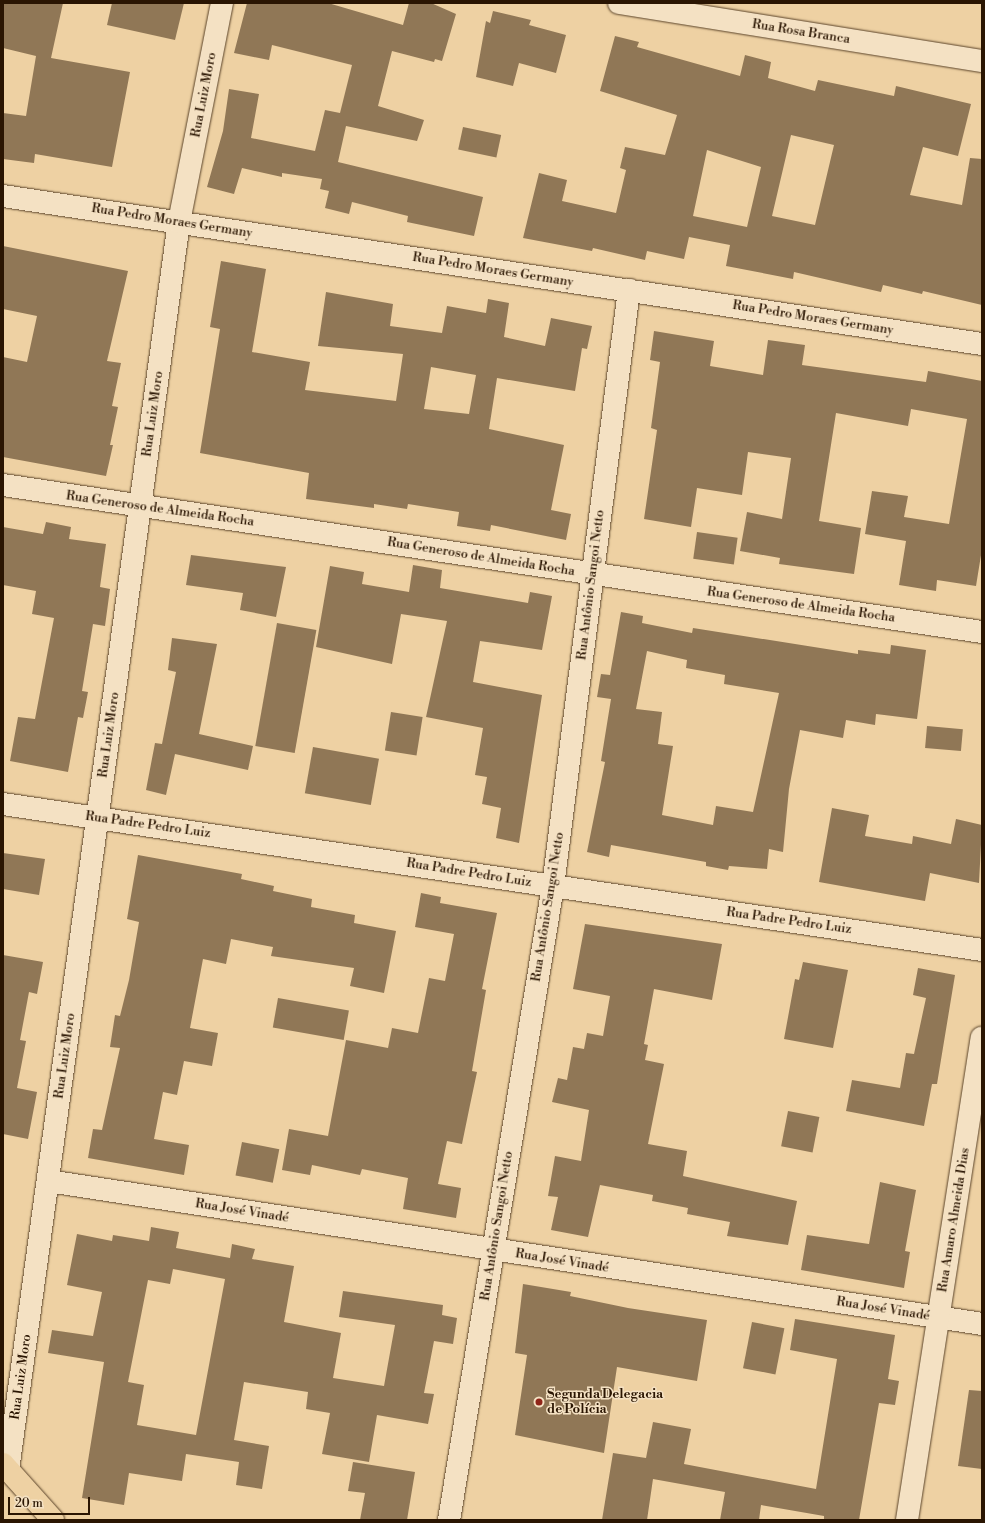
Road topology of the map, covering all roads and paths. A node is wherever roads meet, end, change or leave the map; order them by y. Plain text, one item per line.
1 (222, 3) edge
2 (619, 3) edge
3 (982, 61) edge
4 (3, 196) edge
5 (179, 222) junction
6 (629, 290) junction
7 (982, 344) edge
8 (3, 485) edge
9 (141, 506) junction
10 (593, 573) junction
11 (982, 632) edge
12 (3, 804) edge
13 (98, 818) junction
14 (553, 886) junction
15 (982, 950) edge
16 (982, 1038) edge
17 (48, 1181) junction
18 (493, 1251) junction
19 (938, 1318) junction
20 (982, 1324) edge
21 (6, 1467) edge
22 (53, 1520) edge
23 (449, 1520) edge
24 (907, 1520) edge

1 - 5 street, Rua Luiz Moro
2 - 3 street, Rua Rosa Branca
4 - 5 street, Rua Pedro Moraes Germany
5 - 6 street, Rua Pedro Moraes Germany
5 - 9 street, Rua Luiz Moro
6 - 7 street, Rua Pedro Moraes Germany
6 - 10 street, Rua Antônio Sangoi Netto
8 - 9 street, Rua Generoso de Almeida Rocha
9 - 10 street, Rua Generoso de Almeida Rocha
9 - 13 street, Rua Luiz Moro
10 - 11 street, Rua Generoso de Almeida Rocha
10 - 14 street, Rua Antônio Sangoi Netto
12 - 13 street, Rua Padre Pedro Luiz
13 - 14 street, Rua Padre Pedro Luiz
13 - 17 street, Rua Luiz Moro
14 - 15 street, Rua Padre Pedro Luiz
14 - 18 street, Rua Antônio Sangoi Netto
16 - 19 street, Rua Amaro Almeida Dias
17 - 18 street, Rua José Vinadé
17 - 21 street, Rua Luiz Moro
18 - 19 street, Rua José Vinadé
18 - 23 street, Rua Antônio Sangoi Netto
19 - 20 street, Rua José Vinadé
19 - 24 street, Rua Amaro Almeida Dias
21 - 22 highway

